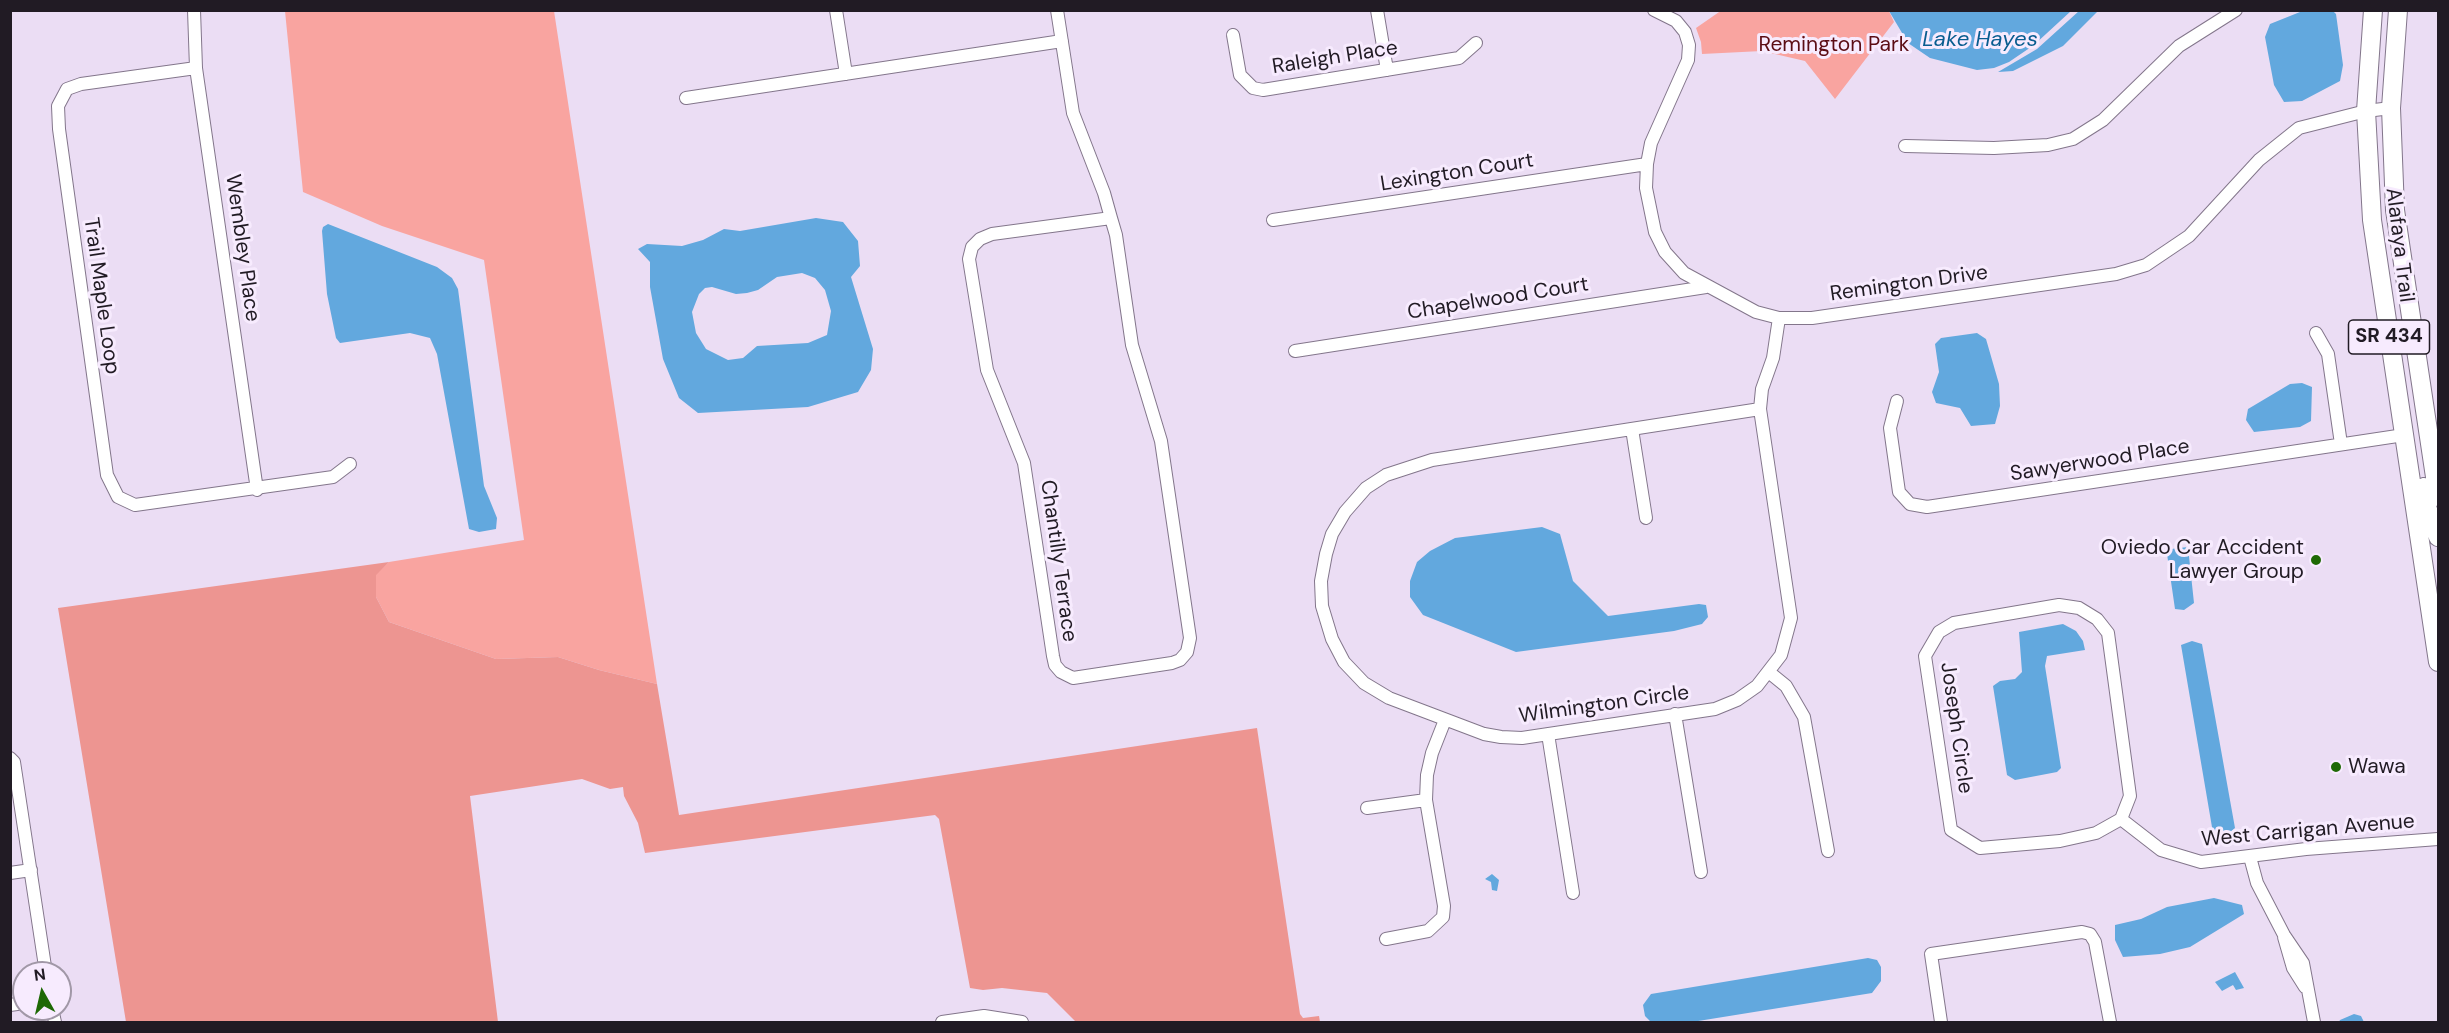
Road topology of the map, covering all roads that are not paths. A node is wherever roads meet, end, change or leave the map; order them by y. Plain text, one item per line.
1 (194, 10) edge
2 (836, 10) edge
3 (1057, 10) edge
4 (1377, 10) edge
5 (1654, 10) edge
6 (2236, 10) edge
7 (2373, 10) edge
8 (2398, 10) edge
9 (1233, 35) dead end
10 (1062, 41) junction
11 (1476, 43) dead end
12 (196, 68) junction
13 (1387, 70) junction
14 (846, 74) junction
15 (686, 98) dead end
16 (2391, 108) junction
17 (2366, 111) junction
18 (1905, 146) dead end
19 (1647, 164) junction
20 (1111, 218) junction
21 (1273, 220) dead end
22 (1706, 287) junction
23 (2384, 307) junction
24 (1779, 318) junction
25 (2316, 333) dead end
26 (1295, 351) dead end
27 (1896, 401) dead end
28 (1760, 409) junction
29 (1632, 429) junction
30 (2404, 435) junction
31 (2429, 435) junction
32 (2341, 444) junction
33 (350, 464) dead end
34 (257, 490) junction
35 (2439, 497) edge
36 (1646, 518) dead end
37 (2439, 537) edge
38 (2439, 662) edge
39 (1770, 672) junction
40 (1675, 714) junction
41 (1445, 720) junction
42 (1548, 734) junction
43 (10, 758) edge
44 (1426, 800) junction
45 (1367, 808) dead end
46 (2121, 819) junction
47 (2439, 839) edge
48 (1828, 851) dead end
49 (2250, 857) junction
50 (31, 870) junction
51 (1701, 872) dead end
52 (10, 873) edge
53 (1573, 893) dead end
54 (1386, 939) dead end
55 (44, 961) edge
56 (942, 1023) edge
57 (1022, 1023) edge
58 (1941, 1023) edge
59 (2110, 1023) edge
60 (2314, 1023) edge

1 - 12 street, Wembley Place
2 - 14 street
3 - 10 street, Chantilly Terrace
4 - 13 street
5 - 19 street, Remington Drive
6 - 18 street
7 - 17 main road, Alafaya Trail / SR 434
8 - 16 main road, Alafaya Trail / SR 434
9 - 13 street, Raleigh Place
10 - 14 street
10 - 20 street, Chantilly Terrace
11 - 13 street, Raleigh Place
12 - 34 street, Wembley Place
12 - 34 street, Trail Maple Loop
14 - 15 street
16 - 17 street, Remington Drive
16 - 31 main road, Alafaya Trail / SR 434
17 - 23 main road, Alafaya Trail / SR 434
17 - 24 street, Remington Drive
19 - 21 street, Lexington Court
19 - 22 street, Remington Drive
20 - 20 street, Chantilly Terrace
22 - 24 street, Remington Drive
22 - 26 street, Chapelwood Court
23 - 30 main road, Alafaya Trail / SR 434
23 - 31 main road
24 - 28 street, Wilmington Circle
25 - 32 street
27 - 32 street, Sawyerwood Place
28 - 29 street, Wilmington Circle
28 - 39 street, Wilmington Circle
29 - 36 street
29 - 41 street, Wilmington Circle
30 - 32 street, Sawyerwood Place
30 - 37 main road
30 - 38 main road, Alafaya Trail / SR 434
31 - 35 main road, Alafaya Trail / SR 434
33 - 34 street, Trail Maple Loop
39 - 40 street, Wilmington Circle
39 - 48 street
40 - 42 street, Wilmington Circle
40 - 51 street
41 - 42 street, Wilmington Circle
41 - 44 street
42 - 53 street
43 - 50 street
44 - 45 street
44 - 54 street
46 - 46 street, Joseph Circle
46 - 49 street, West Carrigan Avenue
47 - 49 street, West Carrigan Avenue
49 - 60 street
50 - 52 street
50 - 55 street
56 - 57 street
58 - 59 street

